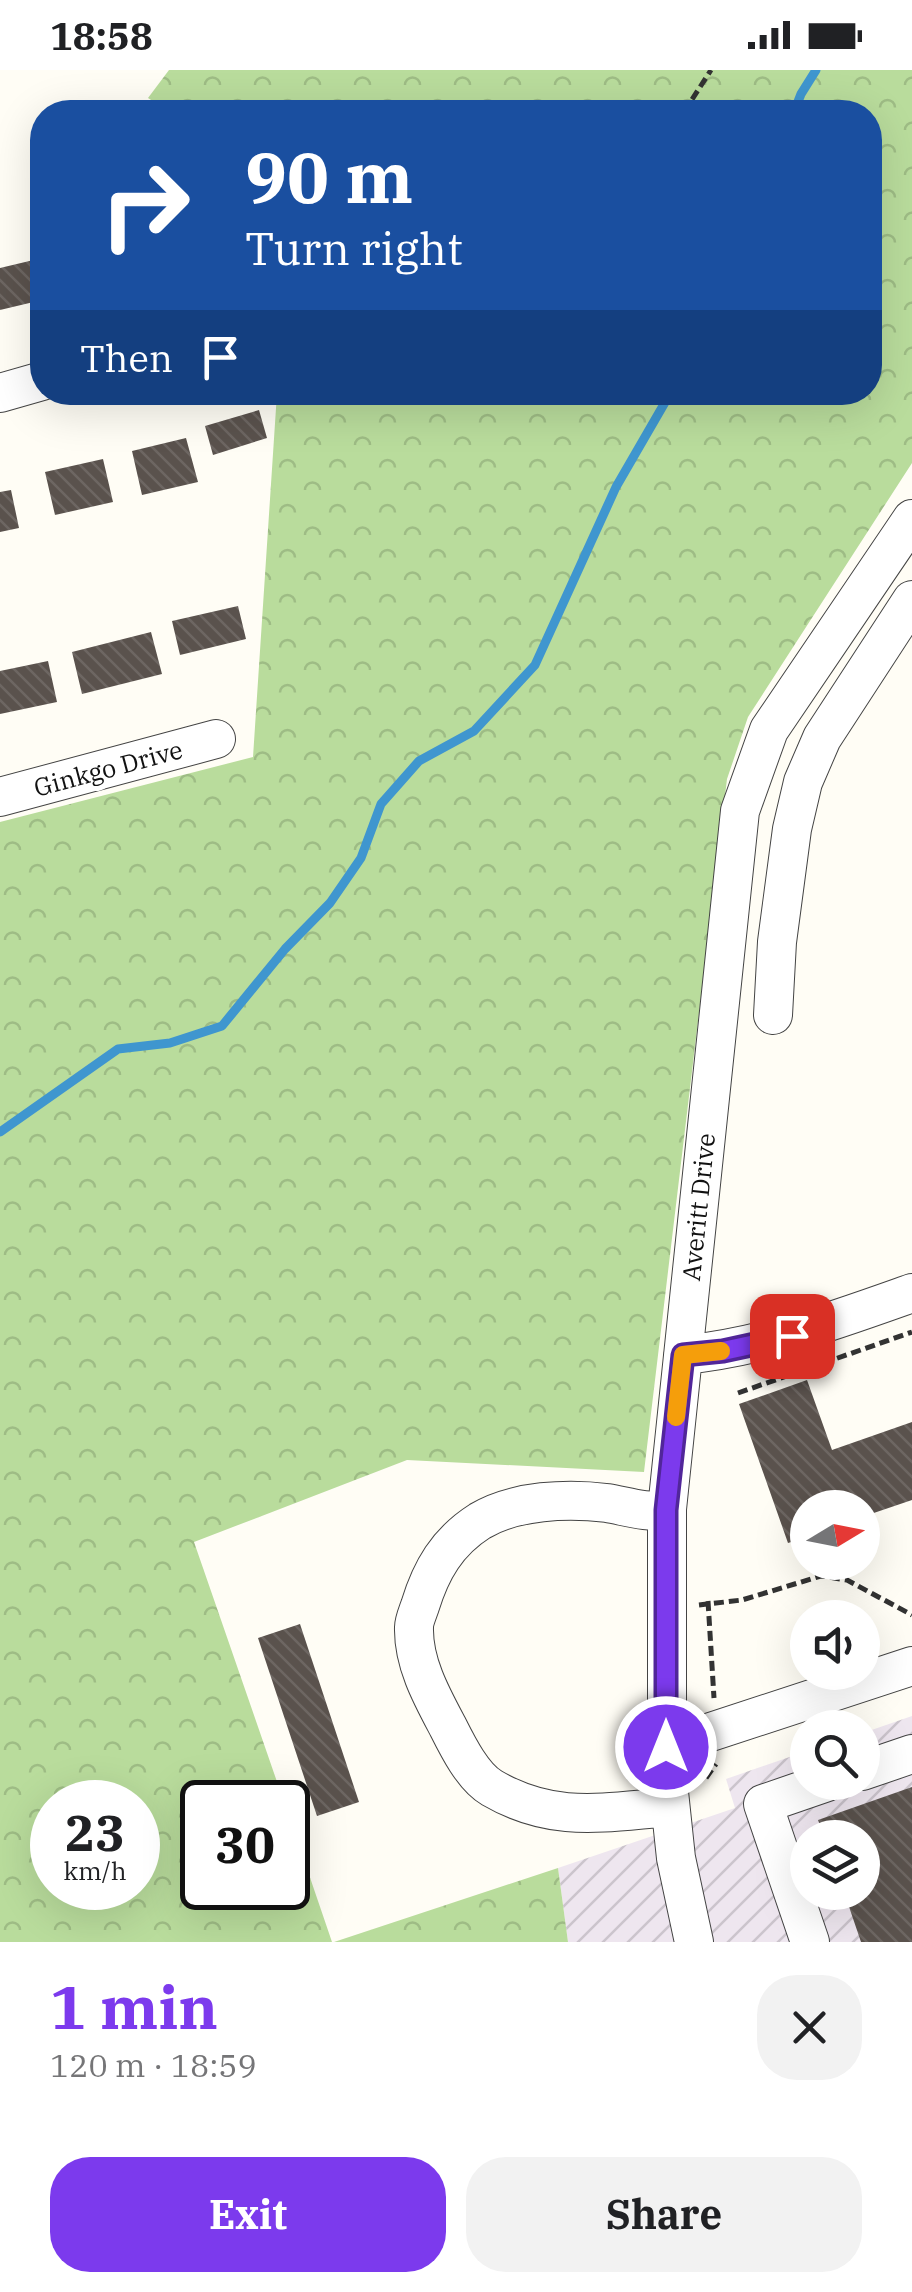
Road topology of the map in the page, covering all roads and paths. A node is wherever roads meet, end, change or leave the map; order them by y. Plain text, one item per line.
1 (710, 70) edge
2 (691, 100) edge
3 (30, 385) edge
4 (0, 392) edge
5 (912, 519) edge
6 (912, 600) edge
7 (216, 739) dead end
8 (0, 797) edge
9 (773, 1015) dead end
10 (912, 1293) edge
11 (912, 1332) edge
12 (683, 1355) junction
13 (738, 1394) dead end
14 (666, 1510) junction
15 (708, 1601) junction
16 (912, 1614) edge
17 (666, 1618) junction
18 (912, 1666) edge
19 (716, 1731) junction
20 (666, 1747) junction
21 (912, 1754) edge
22 (880, 1765) edge
23 (790, 1795) edge
24 (670, 1807) junction
25 (694, 1942) edge
26 (810, 1942) edge

1 - 2 path
3 - 4 street
5 - 12 street, Averitt Drive
6 - 9 street
7 - 8 street, Ginkgo Drive
10 - 12 street
11 - 13 path
12 - 14 street, Averitt Drive
14 - 17 street, Averitt Drive
14 - 24 street
15 - 16 path
15 - 17 path
15 - 19 path
17 - 20 street, Averitt Drive
18 - 19 street
19 - 20 street
20 - 24 street, Averitt Drive
21 - 22 street
23 - 26 street
24 - 25 street, Averitt Drive

